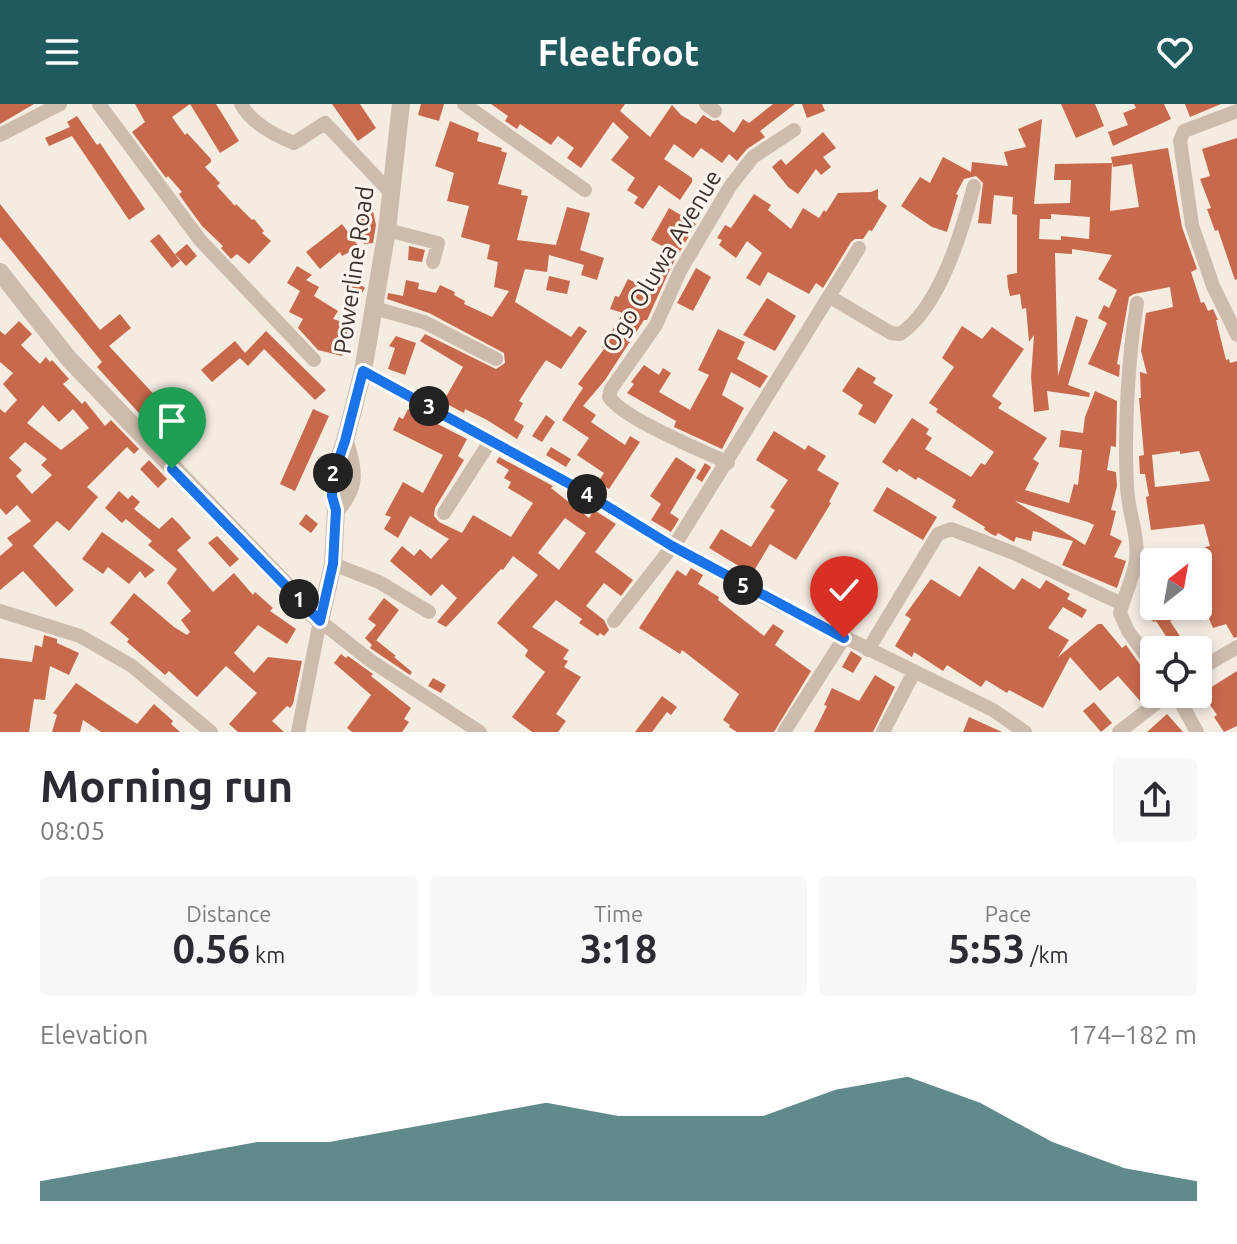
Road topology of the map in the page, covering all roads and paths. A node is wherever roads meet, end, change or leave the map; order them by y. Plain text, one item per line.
1 (60, 104) edge
2 (99, 104) edge
3 (241, 104) edge
4 (401, 104) edge
5 (464, 104) edge
6 (1237, 111) edge
7 (794, 130) dead end
8 (0, 135) edge
9 (974, 186) dead end
10 (585, 190) dead end
11 (390, 192) junction
12 (387, 230) junction
13 (859, 248) dead end
14 (433, 262) dead end
15 (0, 272) edge
16 (830, 297) junction
17 (1137, 303) dead end
18 (374, 308) junction
19 (1231, 309) edge
20 (1237, 335) edge
21 (496, 359) dead end
22 (314, 360) dead end
23 (363, 371) junction
24 (491, 440) junction
25 (728, 463) junction
26 (444, 513) dead end
27 (672, 546) junction
28 (333, 564) junction
29 (1122, 604) junction
30 (0, 611) edge
31 (429, 612) dead end
32 (320, 621) junction
33 (614, 621) dead end
34 (844, 638) junction
35 (1140, 647) edge
36 (1237, 647) edge
37 (868, 650) junction
38 (1212, 662) edge
39 (914, 672) junction
40 (1150, 708) edge
41 (1184, 708) edge
42 (211, 732) edge
43 (298, 732) edge
44 (480, 732) edge
45 (784, 732) edge
46 (883, 732) edge
47 (1025, 732) edge
48 (1119, 732) edge
49 (1197, 732) edge

1 - 8 street
2 - 22 street
3 - 11 street
4 - 11 street, Powerline Road
5 - 10 street
6 - 19 street
7 - 25 street, Ogo Oluwa Avenue
9 - 16 street
11 - 12 street, Powerline Road
12 - 14 street
12 - 18 street, Powerline Road
13 - 16 street
15 - 32 street
16 - 25 street
17 - 29 street
18 - 21 street
18 - 23 street, Powerline Road
19 - 20 street
23 - 24 street
23 - 28 street, Powerline Road
24 - 26 street
24 - 27 street
25 - 27 street
27 - 33 street
27 - 34 street
28 - 31 street
28 - 32 street, Powerline Road
29 - 35 street
29 - 37 street
30 - 42 street
32 - 43 street
32 - 44 street
34 - 37 street
34 - 45 street
36 - 38 street
37 - 39 street
39 - 46 street
39 - 47 street
40 - 48 street
41 - 49 street

